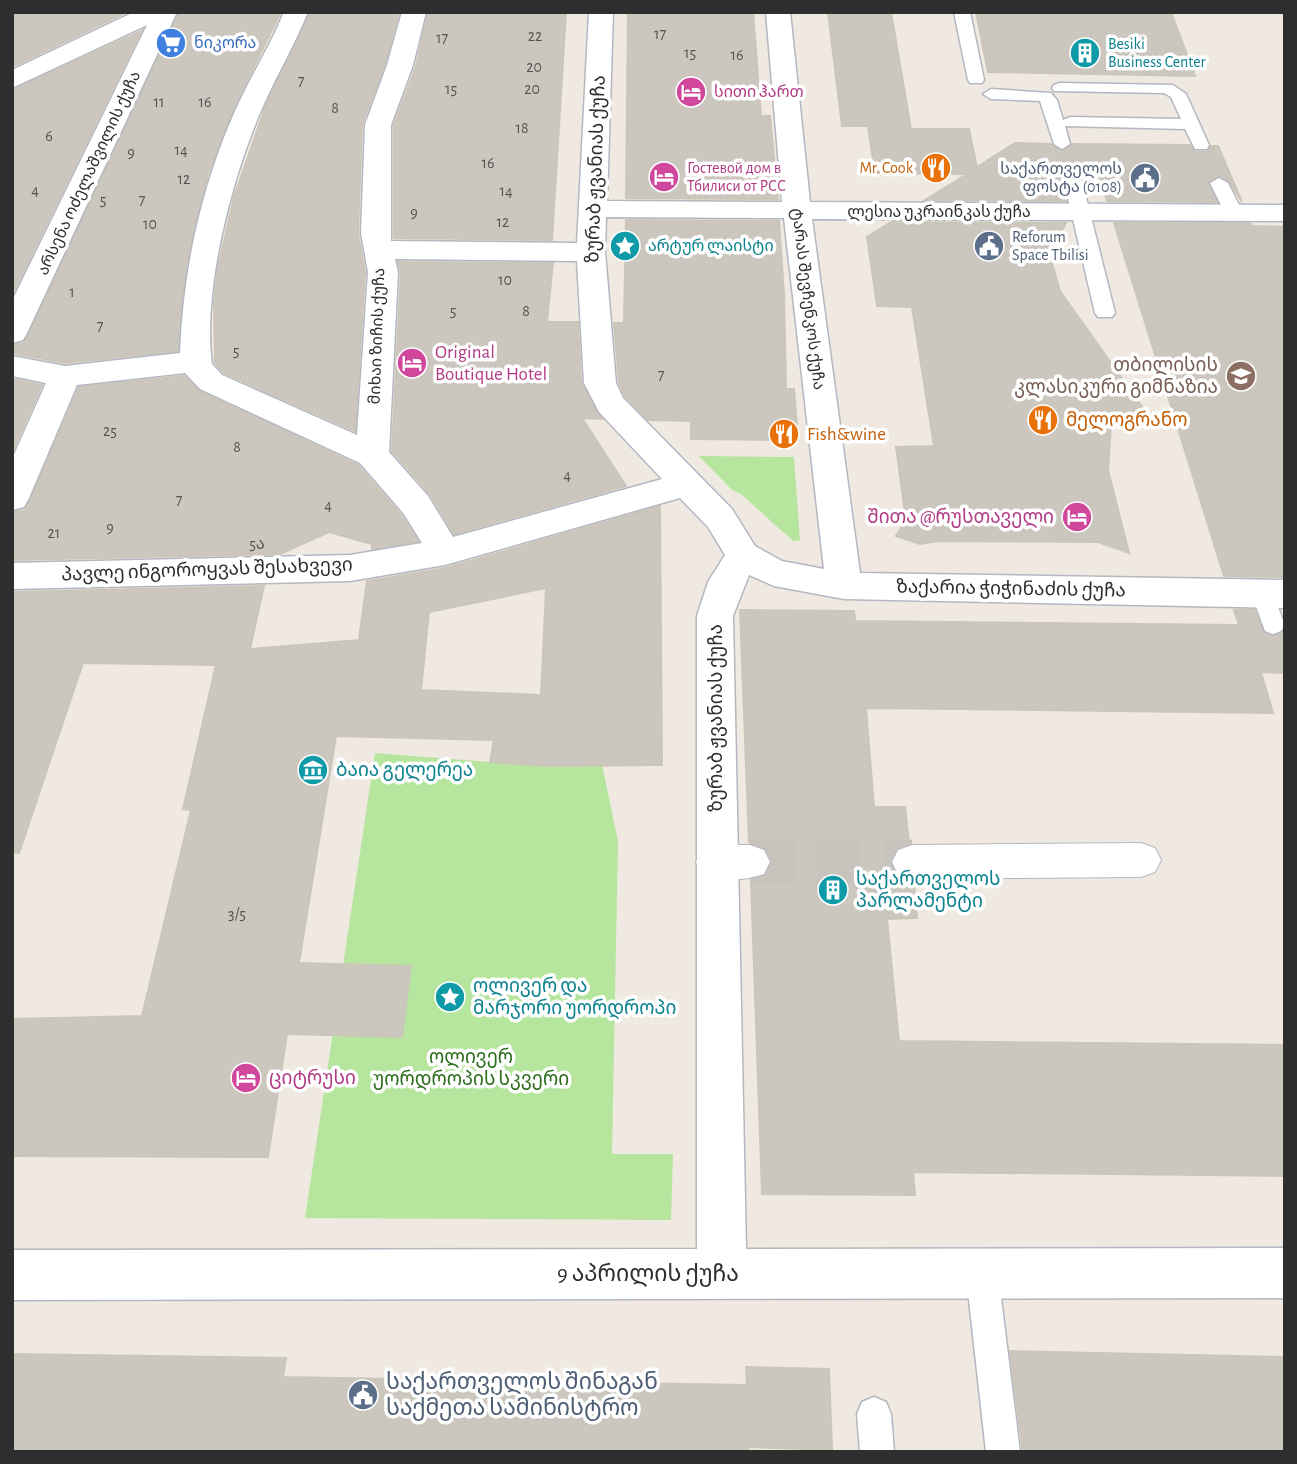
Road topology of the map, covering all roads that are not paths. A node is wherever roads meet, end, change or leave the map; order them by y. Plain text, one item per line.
1 (154, 12) edge
2 (165, 12) edge
3 (296, 12) edge
4 (414, 12) edge
5 (601, 12) edge
6 (778, 12) edge
7 (962, 12) edge
8 (12, 80) edge
9 (976, 80) dead end
10 (1060, 88) dead end
11 (991, 94) dead end
12 (1070, 122) dead end
13 (1191, 124) junction
14 (1062, 144) dead end
15 (1201, 145) dead end
16 (1073, 181) dead end
17 (1219, 183) dead end
18 (593, 209) junction
19 (797, 211) junction
20 (1083, 212) junction
21 (1234, 213) junction
22 (1285, 213) edge
23 (378, 250) junction
24 (591, 252) junction
25 (1105, 313) dead end
26 (12, 333) edge
27 (196, 362) junction
28 (12, 366) edge
29 (65, 376) junction
30 (372, 455) junction
31 (686, 484) junction
32 (12, 498) edge
33 (445, 551) junction
34 (743, 555) junction
35 (12, 576) edge
36 (844, 586) junction
37 (1273, 604) edge
38 (1141, 860) dead end
39 (912, 862) tunnel mouth
40 (982, 1273) junction
41 (1285, 1273) edge
42 (722, 1274) junction
43 (12, 1275) edge
44 (874, 1414) dead end
45 (877, 1452) edge
46 (1003, 1452) edge

1 - 8 street
2 - 26 street, არსენა ოძელაშვილის ქუჩა
3 - 27 street
4 - 23 street, მიხაი ზიჩის ქუჩა
5 - 18 street, ზურაბ ჟვანიას ქუჩა
6 - 19 street, ტარას შევჩენკოს ქუჩა
7 - 9 lane
10 - 13 lane
11 - 14 lane
12 - 13 lane
13 - 15 lane
16 - 20 lane
17 - 21 lane
18 - 19 street, ლესია უკრაინკას ქუჩა
18 - 24 street, ზურაბ ჟვანიას ქუჩა
19 - 20 street, ლესია უკრაინკას ქუჩა
19 - 36 street, ტარას შევჩენკოს ქუჩა
20 - 21 street, ლესია უკრაინკას ქუჩა
20 - 25 lane
21 - 22 street, ლესია უკრაინკას ქუჩა
23 - 24 street
23 - 30 street, მიხაი ზიჩის ქუჩა
24 - 31 street, ზურაბ ჟვანიას ქუჩა
27 - 29 street
27 - 30 street
28 - 29 street
29 - 32 street
30 - 33 street
31 - 33 street, პავლე ინგოროყვას შესახვევი
31 - 34 street, ზურაბ ჟვანიას ქუჩა
33 - 35 street, პავლე ინგოროყვას შესახვევი
34 - 36 street, ზაქარია ჭიჭინაძის ქუჩა
34 - 42 street, ზურაბ ჟვანიას ქუჩა
36 - 37 street, ზაქარია ჭიჭინაძის ქუჩა
38 - 39 street
40 - 41 street, 9 აპრილის ქუჩა
40 - 42 street, 9 აპრილის ქუჩა
40 - 46 lane
42 - 43 street, 9 აპრილის ქუჩა
44 - 45 lane

